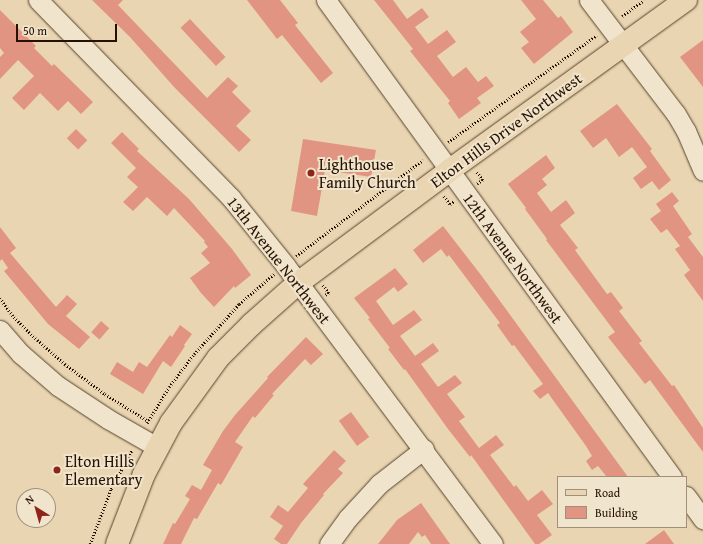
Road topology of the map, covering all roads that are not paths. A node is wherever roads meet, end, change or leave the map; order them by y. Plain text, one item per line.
1 (38, 0) edge
2 (326, 0) edge
3 (589, 0) edge
4 (686, 0) edge
5 (624, 45) junction
6 (450, 170) junction
7 (703, 171) edge
8 (298, 283) junction
9 (0, 330) edge
10 (157, 447) junction
11 (424, 449) junction
12 (671, 476) edge
13 (687, 497) edge
14 (703, 520) edge
15 (117, 544) edge
16 (329, 544) edge
17 (492, 544) edge

1 - 8 street, 13th Avenue Northwest
2 - 6 street, 12th Avenue Northwest
3 - 5 street
4 - 5 main road, Elton Hills Drive Northwest
5 - 6 main road, Elton Hills Drive Northwest
5 - 7 street
6 - 8 main road, Elton Hills Drive Northwest
6 - 12 street, 12th Avenue Northwest
8 - 10 main road, Elton Hills Drive Northwest
8 - 11 street, 13th Avenue Northwest
9 - 10 street
10 - 15 main road, Elton Hills Drive Northwest
11 - 16 street
11 - 17 street, 13th Avenue Northwest
13 - 14 street

